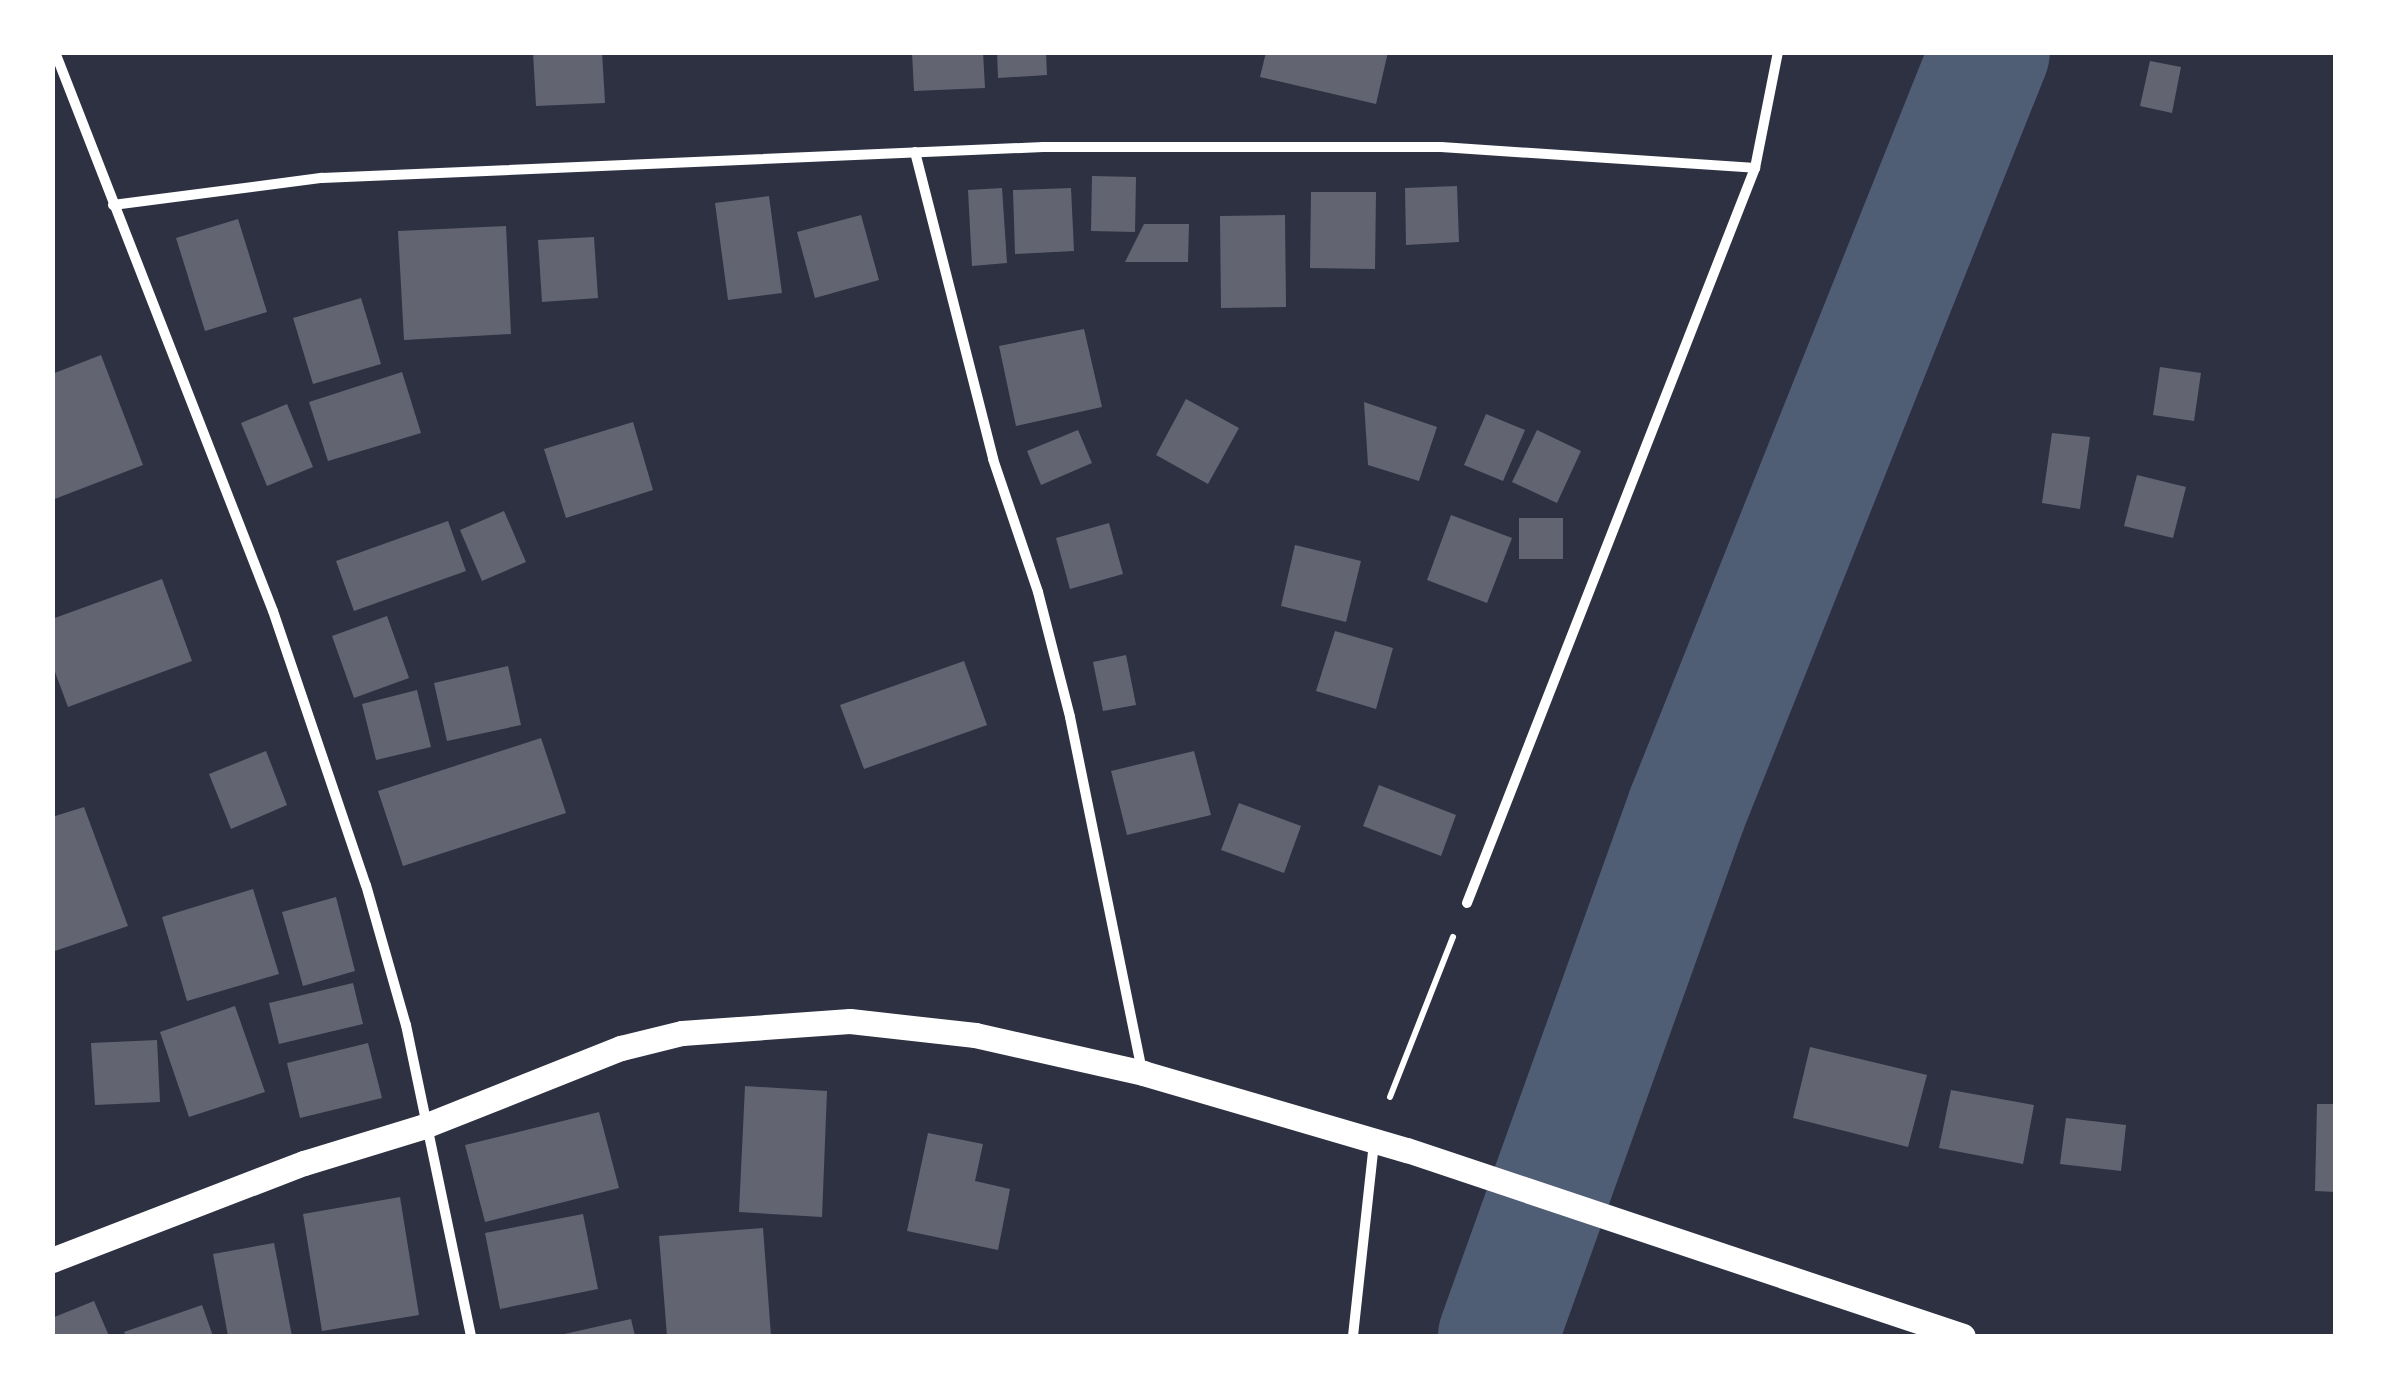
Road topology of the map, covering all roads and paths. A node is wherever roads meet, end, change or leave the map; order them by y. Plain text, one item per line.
1 (55, 52) edge
2 (1778, 52) edge
3 (915, 152) junction
4 (1755, 168) junction
5 (112, 205) junction
6 (1466, 903) joint
7 (1142, 1073) junction
8 (422, 1127) junction
9 (1374, 1140) junction
10 (52, 1260) edge
11 (471, 1336) edge
12 (1354, 1336) edge
13 (1963, 1336) edge

1 - 5 street
2 - 4 street
3 - 4 street
3 - 5 street
3 - 7 street
4 - 6 street
5 - 8 street
6 - 9 path
7 - 8 main road
7 - 9 main road
8 - 10 main road
8 - 11 street
9 - 12 street
9 - 13 main road

